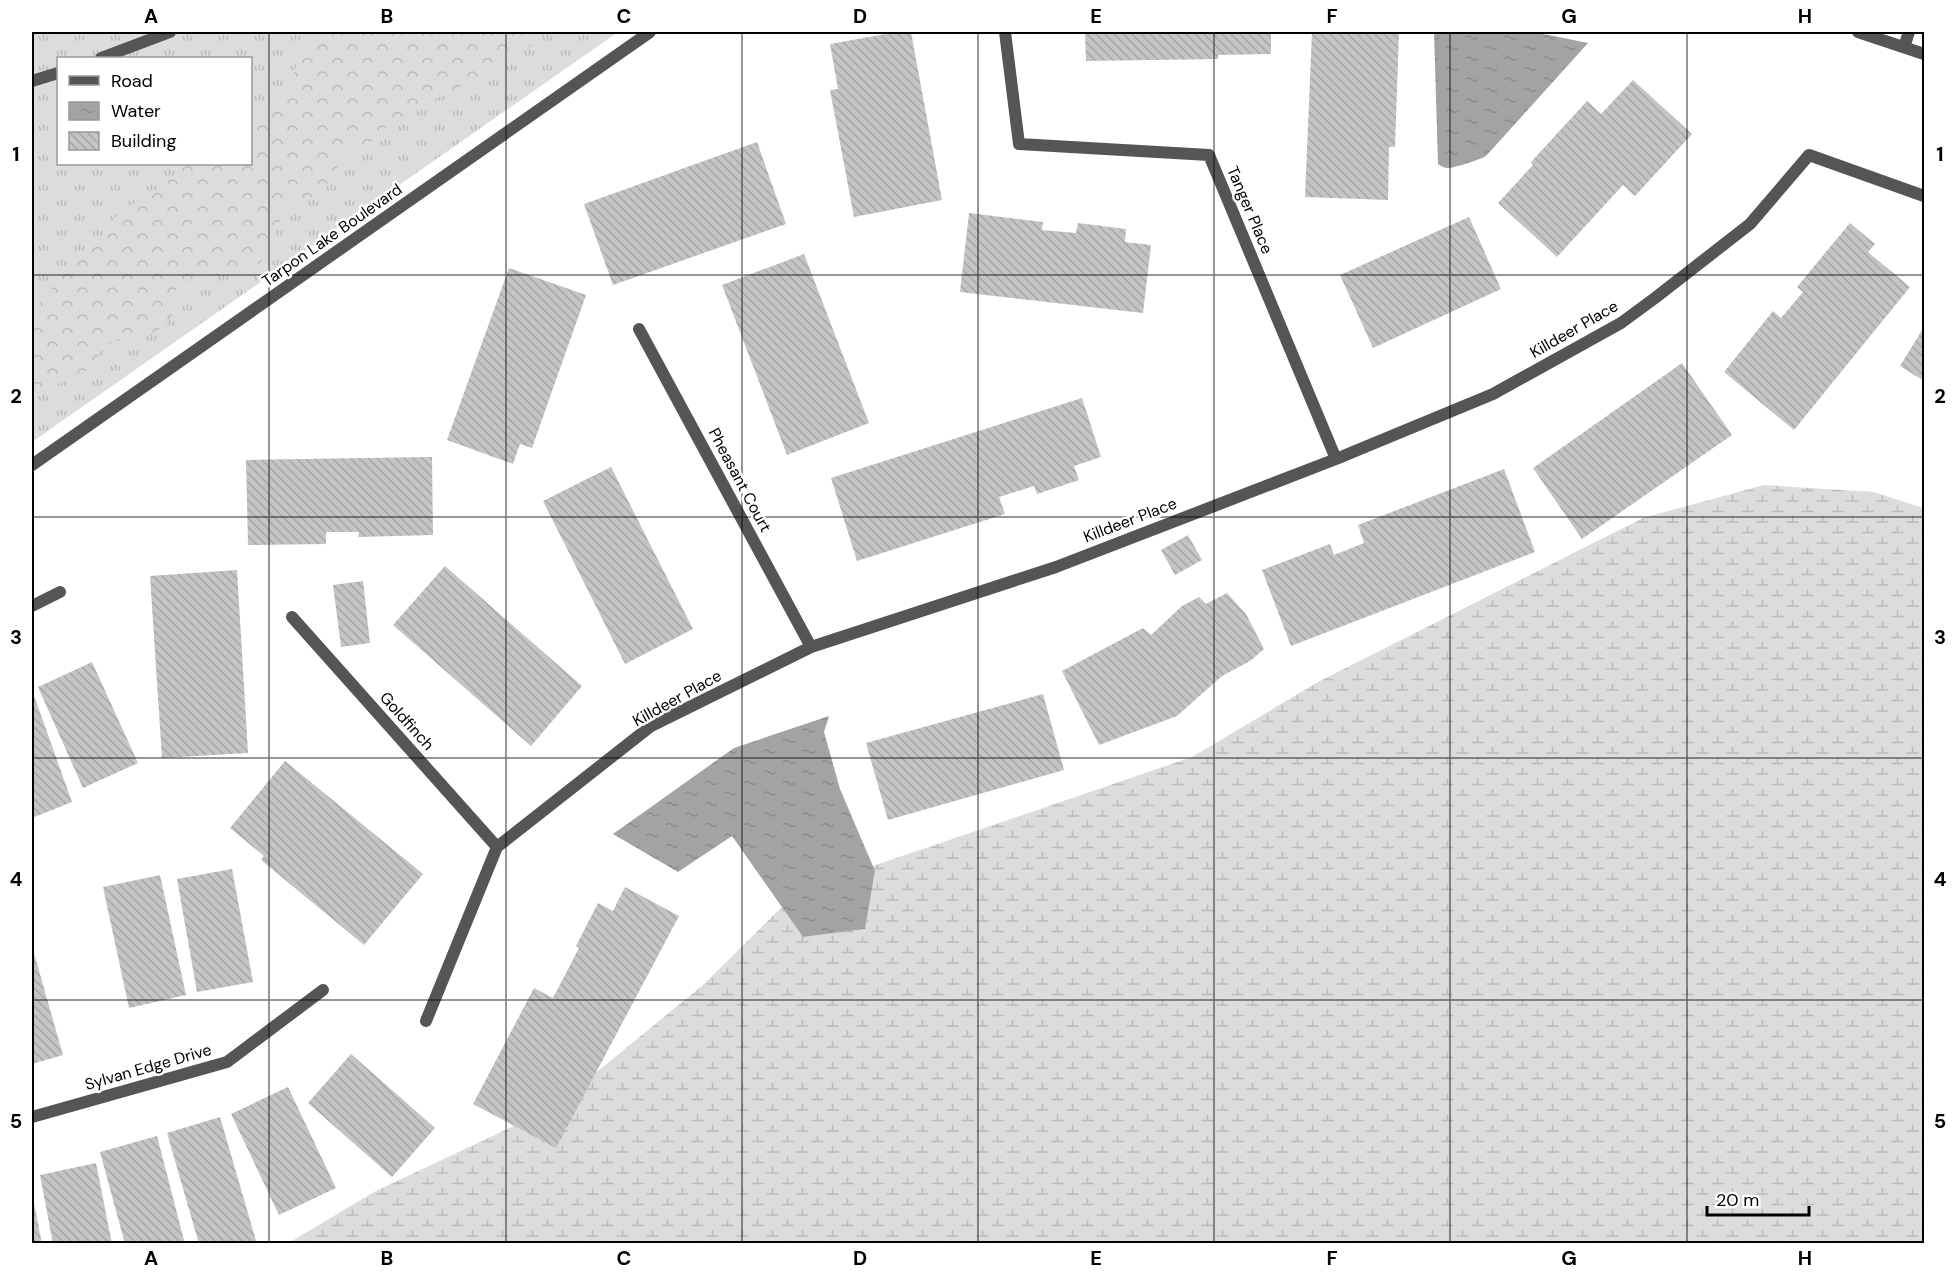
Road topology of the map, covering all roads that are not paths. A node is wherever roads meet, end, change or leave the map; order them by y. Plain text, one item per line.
1 (170, 32) edge
2 (650, 32) edge
3 (1005, 32) edge
4 (1858, 32) edge
5 (1909, 32) edge
6 (1904, 47) junction
7 (1924, 54) edge
8 (104, 57) edge
9 (57, 73) edge
10 (32, 81) edge
11 (1924, 196) edge
12 (639, 329) dead end
13 (1336, 459) junction
14 (32, 465) edge
15 (60, 592) dead end
16 (32, 606) edge
17 (292, 616) dead end
18 (812, 647) junction
19 (497, 847) junction
20 (323, 990) dead end
21 (426, 1021) dead end
22 (32, 1117) edge

1 - 8 street
2 - 14 street, Tarpon Lake Boulevard
3 - 13 street, Tanger Place
4 - 6 street
5 - 6 street
6 - 7 street
9 - 10 street
11 - 13 street, Killdeer Place
12 - 18 street, Pheasant Court
13 - 18 street, Killdeer Place
15 - 16 street
17 - 19 street, Goldfinch
18 - 19 street, Killdeer Place
19 - 21 street, Killdeer Place
20 - 22 street, Sylvan Edge Drive

